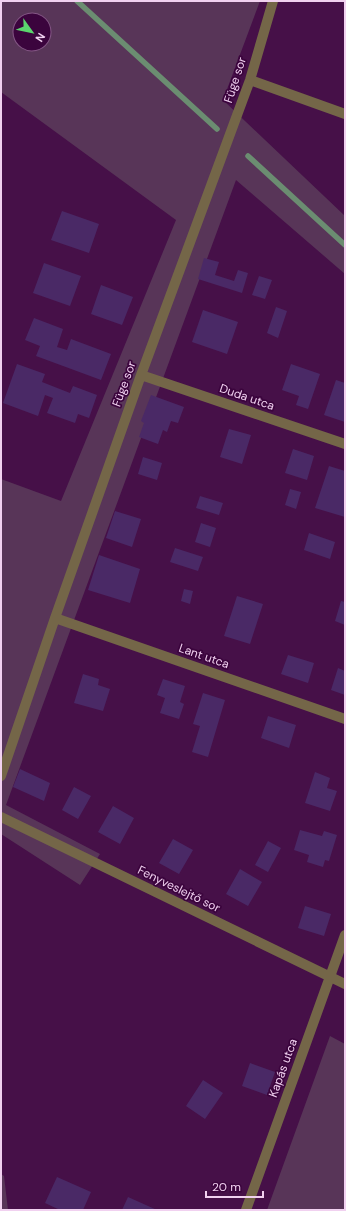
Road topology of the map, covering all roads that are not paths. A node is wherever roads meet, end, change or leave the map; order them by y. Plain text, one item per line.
1 (273, 1) edge
2 (250, 80) junction
3 (345, 114) edge
4 (142, 374) junction
5 (345, 444) edge
6 (55, 618) junction
7 (345, 719) edge
8 (1, 776) edge
9 (1, 817) edge
10 (345, 935) edge
11 (330, 976) junction
12 (345, 984) edge
13 (246, 1210) edge

1 - 2 street, Füge sor
2 - 3 street
2 - 4 street, Füge sor
4 - 5 street, Duda utca
4 - 6 street, Füge sor
6 - 7 street, Lant utca
6 - 8 street, Füge sor
9 - 11 street, Fenyveslejtő sor
10 - 11 street, Kapás utca
11 - 12 street, Fenyveslejtő sor
11 - 13 street, Kapás utca

